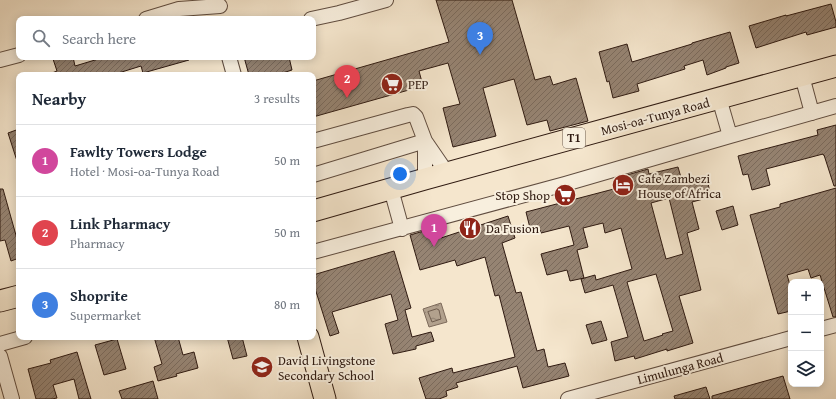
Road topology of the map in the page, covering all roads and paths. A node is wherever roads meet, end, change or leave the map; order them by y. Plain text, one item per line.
1 (386, 0) edge
2 (221, 8) edge
3 (156, 16) edge
4 (316, 18) edge
5 (16, 56) edge
6 (0, 60) edge
7 (230, 60) edge
8 (836, 66) edge
9 (233, 72) edge
10 (802, 76) junction
11 (719, 98) junction
12 (836, 106) edge
13 (812, 113) junction
14 (730, 136) junction
15 (316, 140) edge
16 (425, 141) junction
17 (316, 174) edge
18 (447, 174) junction
19 (424, 179) junction
20 (391, 189) junction
21 (316, 211) edge
22 (402, 228) junction
23 (316, 251) edge
24 (16, 297) edge
25 (0, 302) edge
26 (836, 325) edge
27 (824, 328) edge
28 (788, 339) edge
29 (16, 340) edge
30 (309, 340) edge
31 (0, 344) edge
32 (0, 356) edge
33 (12, 399) edge
34 (325, 399) edge
35 (568, 399) edge

1 - 4 street
2 - 3 street
5 - 6 street
7 - 9 street
8 - 10 highway, Mosi-oa-Tunya Road / T1
10 - 11 highway, Mosi-oa-Tunya Road / T1
10 - 13 street
11 - 14 street
11 - 18 highway, Mosi-oa-Tunya Road / T1
12 - 13 street
13 - 14 street
14 - 22 street
15 - 16 street
16 - 17 street
16 - 18 street
16 - 19 street
18 - 19 highway, Mosi-oa-Tunya Road / T1
19 - 20 highway, Mosi-oa-Tunya Road / T1
20 - 21 highway, Mosi-oa-Tunya Road / T1
20 - 22 street
22 - 23 street
24 - 25 highway
26 - 27 street
28 - 35 street, Limulunga Road
29 - 31 street
30 - 34 highway
32 - 33 street

